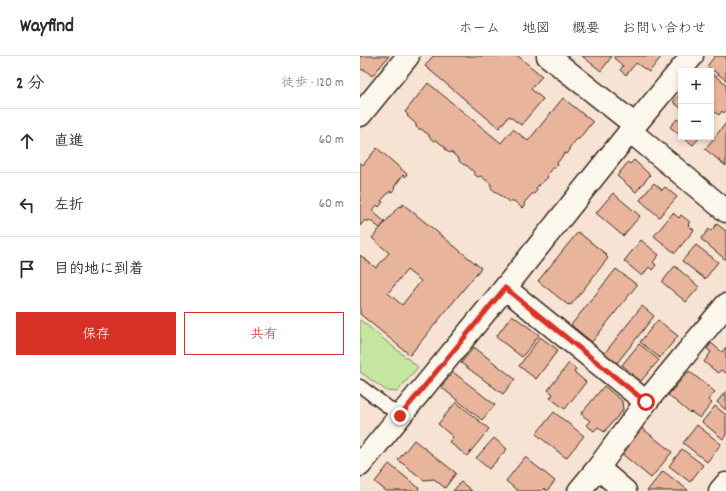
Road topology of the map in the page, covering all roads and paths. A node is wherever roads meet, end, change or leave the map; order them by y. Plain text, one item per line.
1 (408, 56) edge
2 (692, 56) edge
3 (553, 58) edge
4 (360, 115) edge
5 (632, 128) junction
6 (726, 211) edge
7 (505, 288) junction
8 (726, 305) edge
9 (360, 386) edge
10 (646, 402) junction
11 (400, 416) junction
12 (360, 465) edge
13 (598, 468) junction
14 (726, 484) edge
15 (578, 491) edge
16 (625, 491) edge
17 (720, 491) edge

1 - 4 street
2 - 5 street
3 - 5 street
5 - 6 street
5 - 7 street
7 - 10 street
7 - 11 street
8 - 10 street
9 - 11 lane
10 - 13 street
11 - 12 street
13 - 15 street
13 - 16 street
14 - 17 street

